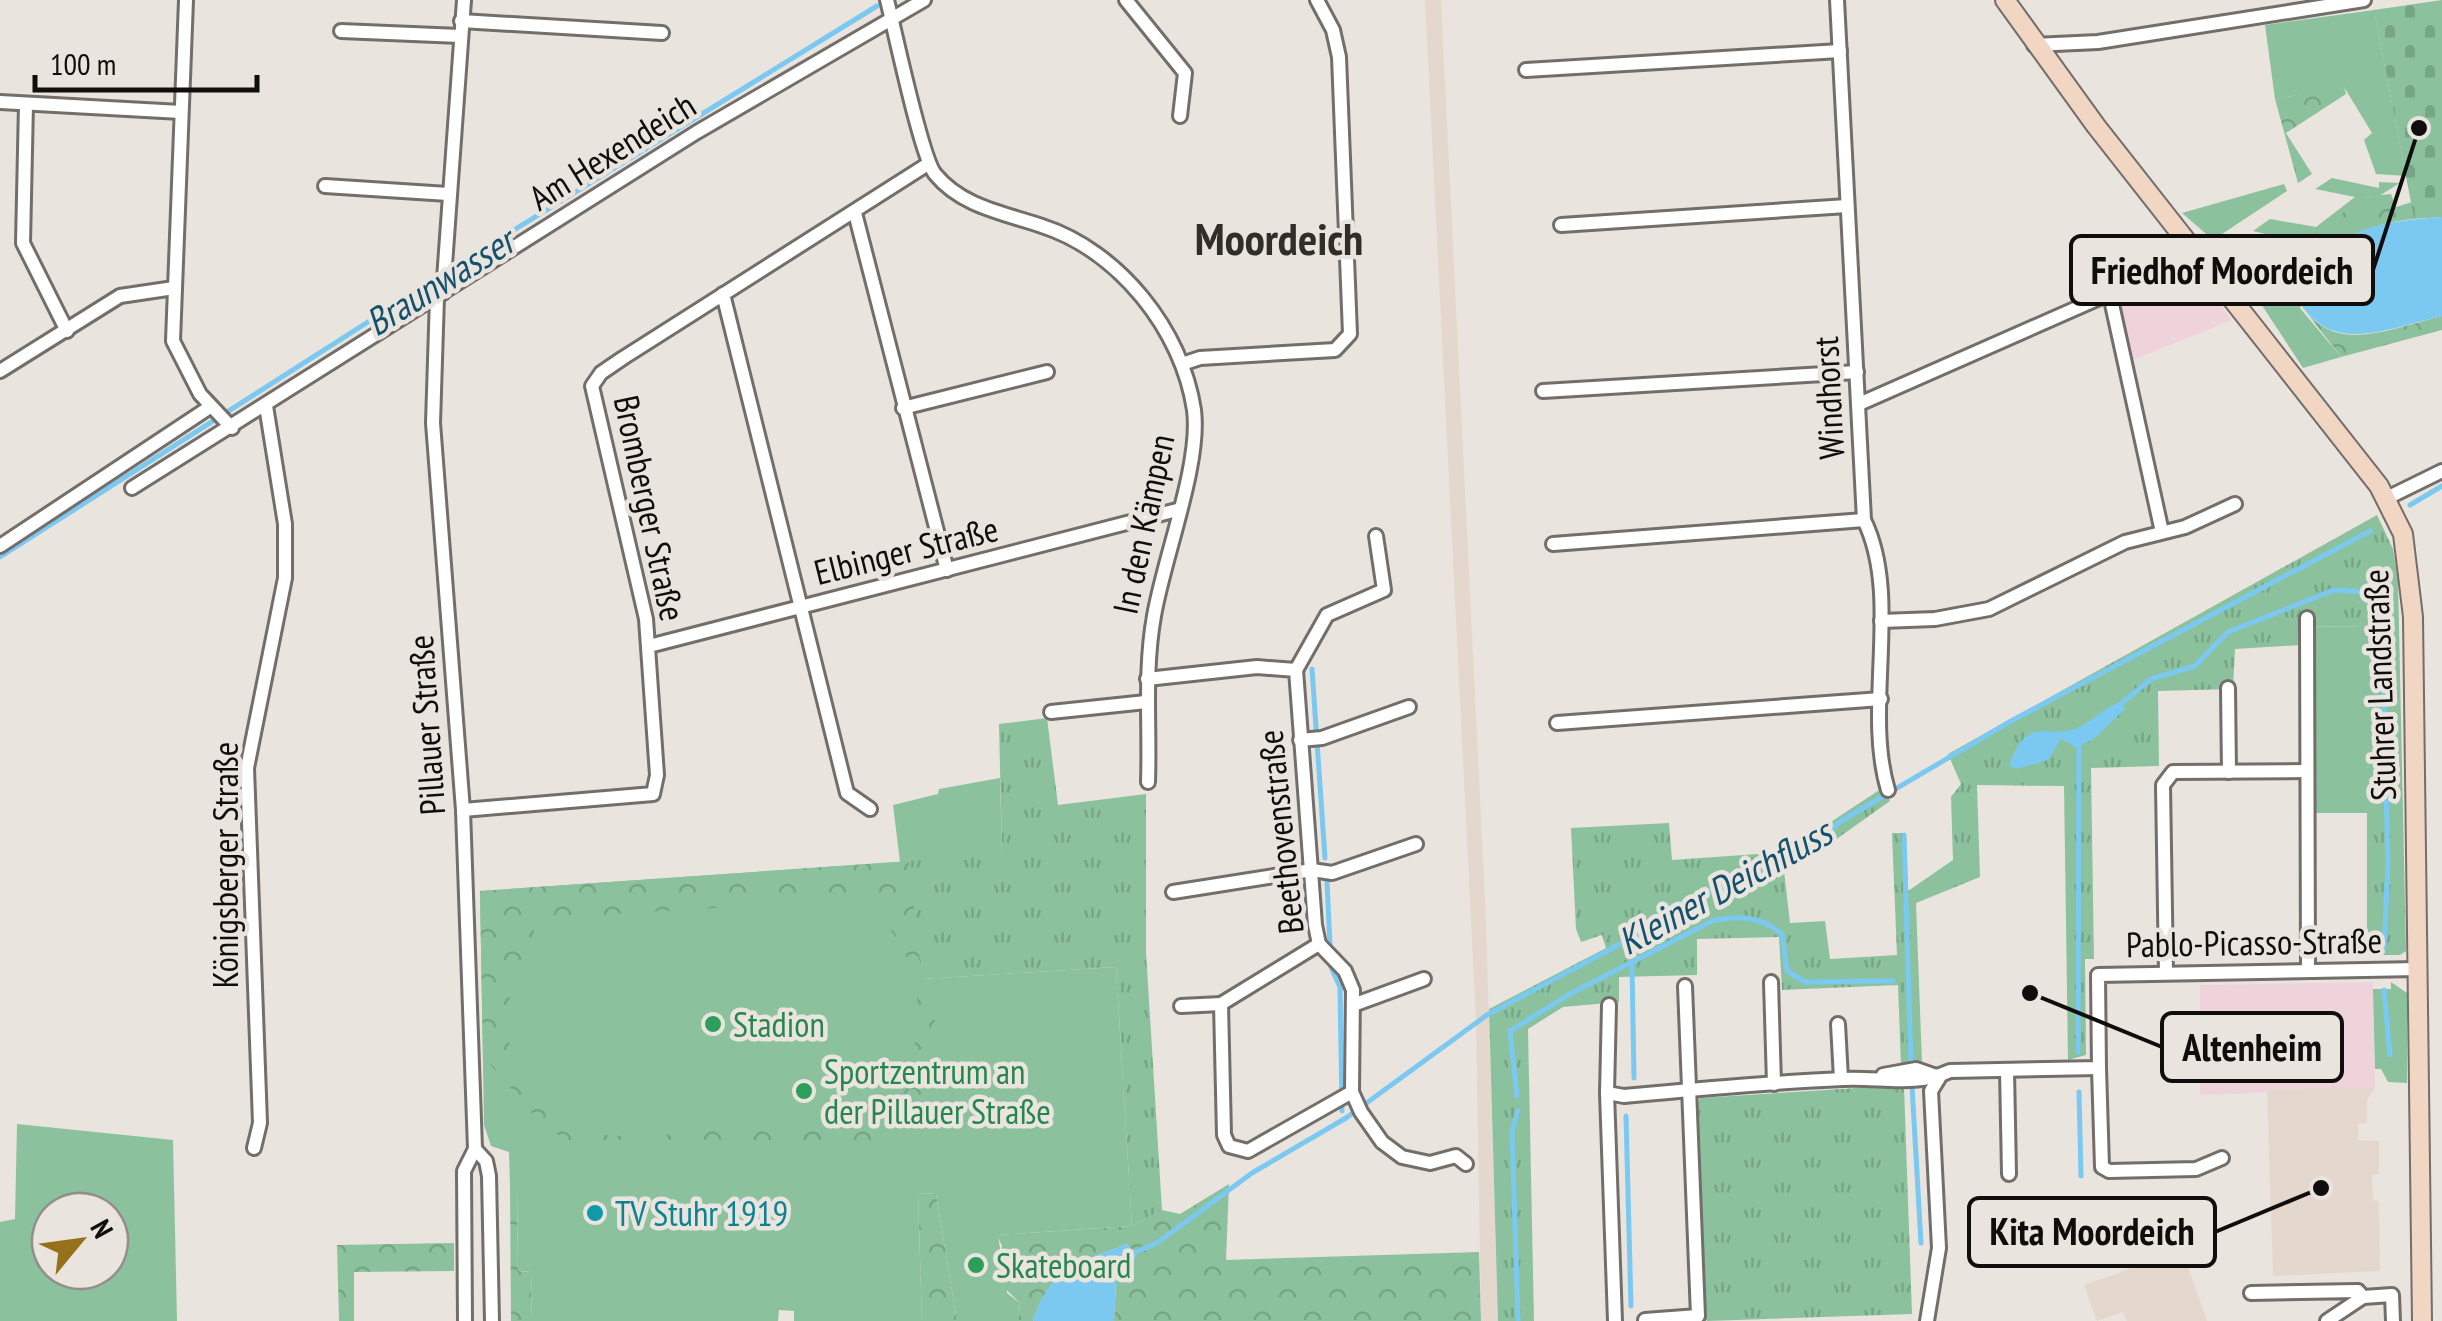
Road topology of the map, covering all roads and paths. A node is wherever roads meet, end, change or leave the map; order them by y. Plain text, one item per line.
1 (186, 0) edge
2 (464, 0) edge
3 (887, 0) edge
4 (924, 0) edge
5 (1126, 0) edge
6 (1317, 0) edge
7 (1837, 0) edge
8 (2005, 0) edge
9 (2364, 0) edge
10 (892, 18) junction
11 (461, 21) junction
12 (341, 31) dead end
13 (662, 32) dead end
14 (460, 36) junction
15 (2034, 45) junction
16 (1840, 51) junction
17 (1526, 70) dead end
18 (0, 102) edge
19 (26, 104) junction
20 (181, 112) junction
21 (1180, 116) dead end
22 (928, 164) junction
23 (324, 186) dead end
24 (448, 194) junction
25 (1847, 206) junction
26 (856, 213) junction
27 (1560, 225) dead end
28 (2197, 255) junction
29 (174, 288) junction
30 (441, 292) junction
31 (723, 294) junction
32 (2110, 296) junction
33 (67, 331) junction
34 (1182, 364) junction
35 (0, 372) edge
36 (1047, 372) dead end
37 (1857, 372) junction
38 (1543, 391) dead end
39 (1859, 404) junction
40 (266, 406) junction
41 (210, 407) junction
42 (903, 408) junction
43 (228, 425) junction
44 (2442, 471) edge
45 (132, 488) dead end
46 (2387, 498) junction
47 (2235, 504) dead end
48 (1177, 510) junction
49 (1864, 520) junction
50 (2162, 532) junction
51 (1376, 536) dead end
52 (1552, 544) dead end
53 (0, 546) edge
54 (947, 570) junction
55 (802, 607) junction
56 (2307, 618) dead end
57 (1881, 622) junction
58 (649, 646) junction
59 (1296, 670) junction
60 (1147, 680) junction
61 (2228, 688) dead end
62 (1880, 699) junction
63 (1146, 702) junction
64 (1409, 707) dead end
65 (1051, 712) dead end
66 (1557, 723) dead end
67 (1312, 739) junction
68 (2306, 771) junction
69 (2228, 772) junction
70 (1148, 782) dead end
71 (1888, 790) dead end
72 (870, 809) dead end
73 (463, 810) junction
74 (1416, 844) dead end
75 (1312, 870) junction
76 (1173, 892) dead end
77 (1322, 947) junction
78 (2418, 970) junction
79 (2308, 971) junction
80 (2166, 972) junction
81 (1424, 979) dead end
82 (1771, 982) dead end
83 (1685, 986) dead end
84 (1221, 1004) junction
85 (1353, 1004) junction
86 (1609, 1005) dead end
87 (1181, 1006) dead end
88 (1838, 1024) dead end
89 (2099, 1068) junction
90 (2007, 1070) junction
91 (1939, 1078) junction
92 (1840, 1079) junction
93 (1774, 1084) junction
94 (1689, 1090) junction
95 (1607, 1094) junction
96 (1350, 1100) junction
97 (254, 1148) dead end
98 (475, 1148) junction
99 (2222, 1158) dead end
100 (1466, 1164) dead end
101 (2009, 1174) dead end
102 (2251, 1292) dead end
103 (2363, 1296) junction
104 (1645, 1320) edge
105 (465, 1321) edge
106 (492, 1321) edge
107 (1619, 1321) edge
108 (1927, 1321) edge
109 (2327, 1321) edge
110 (2393, 1321) edge
111 (2422, 1321) edge

1 - 20 street
2 - 11 street, Pillauer Straße
3 - 10 street
4 - 10 street, Am Hexendeich
5 - 21 street
6 - 34 street
7 - 16 street, Windhorst
8 - 15 main road, Stuhrer Landstraße
9 - 15 street
10 - 22 street
10 - 30 street, Am Hexendeich
11 - 13 street
11 - 14 street, Pillauer Straße
12 - 14 street
14 - 24 street, Pillauer Straße
15 - 28 main road, Stuhrer Landstraße
16 - 17 street
16 - 25 street, Windhorst
18 - 19 street
19 - 20 street
19 - 33 street
20 - 29 street
22 - 26 street, Bromberger Straße
22 - 34 street, In den Kämpen
23 - 24 street
24 - 30 street, Pillauer Straße
25 - 27 street
25 - 37 street, Windhorst
26 - 31 street, Bromberger Straße
26 - 42 street
28 - 32 street
28 - 46 main road, Stuhrer Landstraße
29 - 33 street
29 - 41 street
30 - 40 street, Am Hexendeich
30 - 73 street, Pillauer Straße
31 - 55 street
31 - 58 street, Bromberger Straße
32 - 39 street
32 - 50 street
33 - 35 street
34 - 48 street, In den Kämpen
36 - 42 street
37 - 38 street
37 - 39 street, Windhorst
39 - 49 street, Windhorst
40 - 43 street, Am Hexendeich
40 - 97 street, Königsberger Straße
41 - 43 street
41 - 53 street
42 - 54 street
43 - 45 street, Am Hexendeich
44 - 46 street
46 - 78 main road, Stuhrer Landstraße
47 - 50 street
48 - 54 street, Elbinger Straße
48 - 60 street, In den Kämpen
49 - 52 street
49 - 57 street, Windhorst
50 - 57 street
51 - 59 street
54 - 55 street, Elbinger Straße
55 - 58 street, Elbinger Straße
55 - 72 street
56 - 68 street
57 - 62 street, Windhorst
58 - 73 street, Bromberger Straße
59 - 60 street
59 - 67 street, Beethovenstraße
60 - 63 street, In den Kämpen
61 - 69 street
62 - 66 street
62 - 71 street, Windhorst
63 - 65 street
63 - 70 street, In den Kämpen
64 - 67 street
67 - 75 street, Beethovenstraße
68 - 69 street
68 - 79 street
69 - 80 street
73 - 98 street, Pillauer Straße
74 - 75 street
75 - 76 street
75 - 77 street, Beethovenstraße
77 - 84 street
77 - 85 street, Beethovenstraße
78 - 79 street, Pablo-Picasso-Straße
78 - 111 main road, Stuhrer Landstraße
79 - 80 street, Pablo-Picasso-Straße
80 - 89 street, Pablo-Picasso-Straße
81 - 85 street
82 - 93 street
83 - 94 street
84 - 87 street
84 - 96 street
85 - 96 street, Beethovenstraße
86 - 95 street
88 - 92 street
89 - 90 street
89 - 99 street
90 - 91 street
90 - 101 street
91 - 92 street
91 - 108 street
92 - 93 street
93 - 94 street
94 - 95 street
94 - 104 street
95 - 107 street
96 - 100 street
98 - 105 street, Pillauer Straße
98 - 106 street, Pillauer Straße
102 - 103 street
103 - 109 street
103 - 110 street
104 - 107 street

